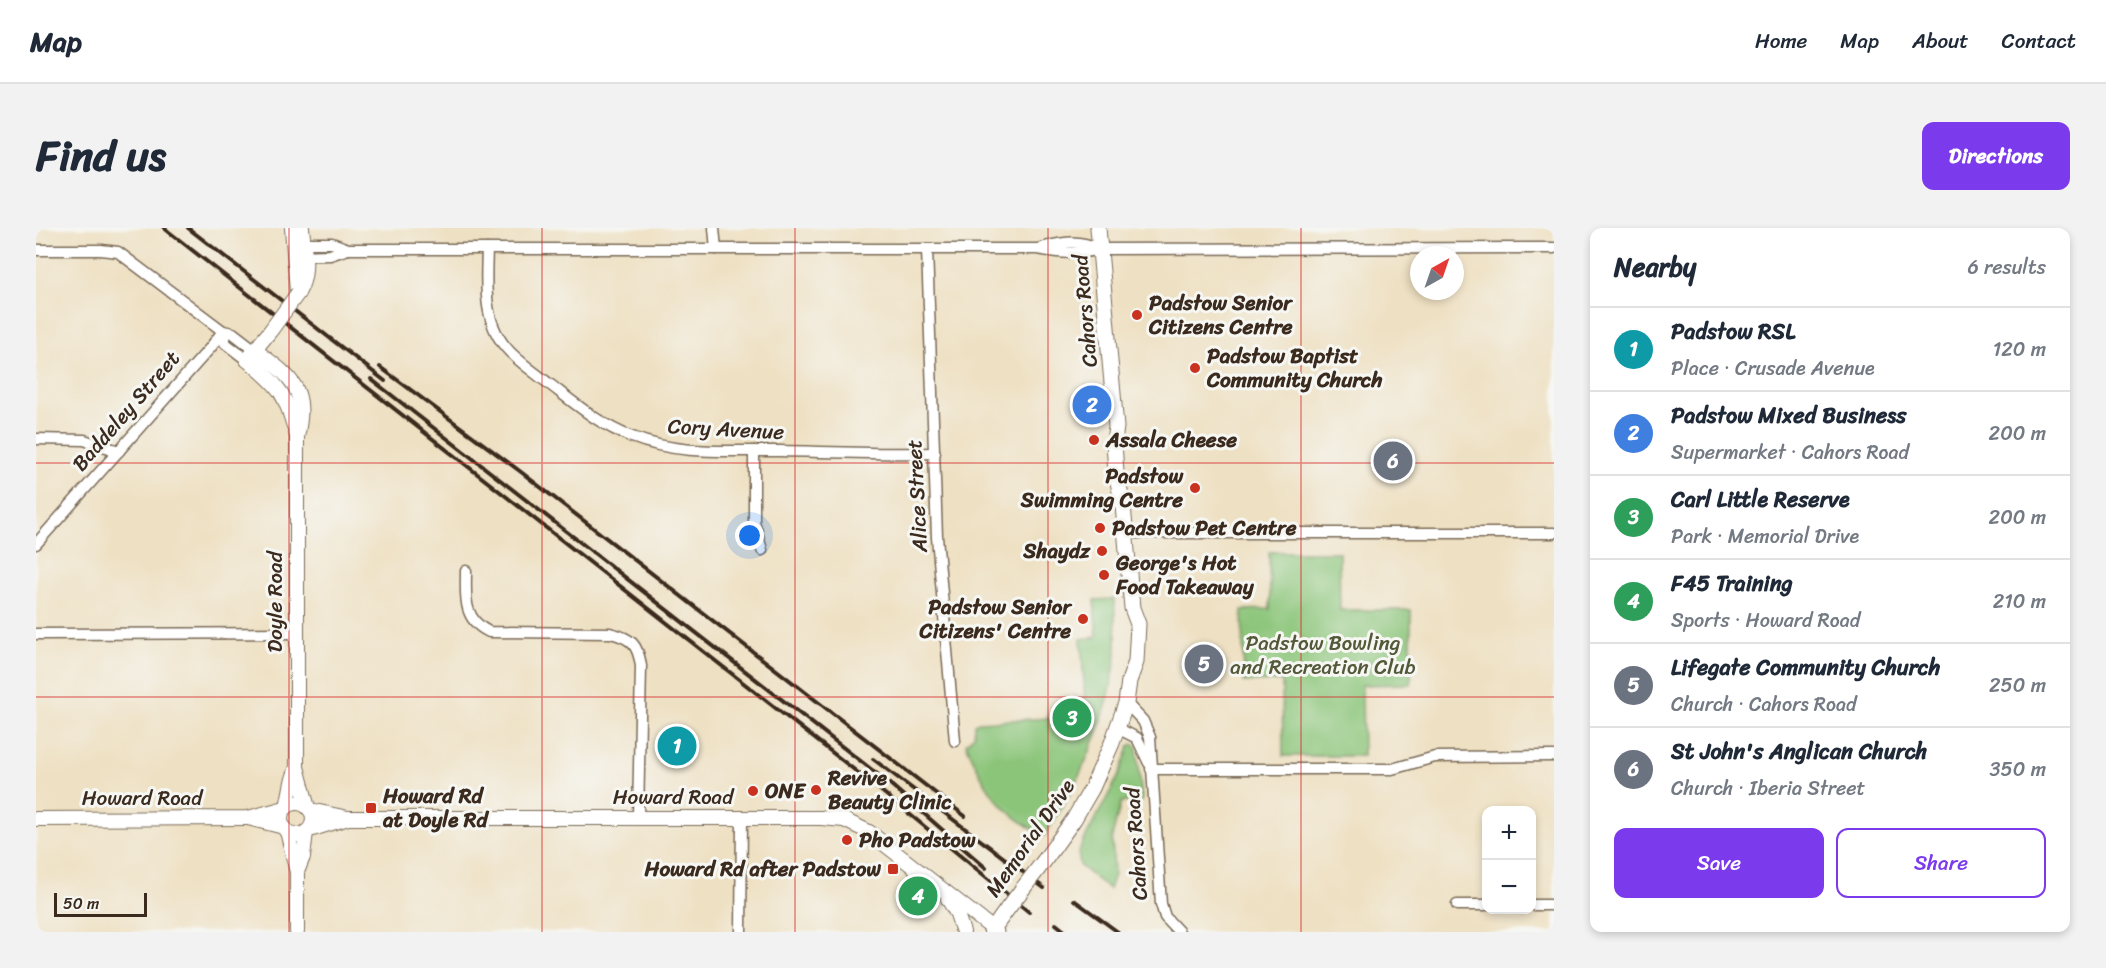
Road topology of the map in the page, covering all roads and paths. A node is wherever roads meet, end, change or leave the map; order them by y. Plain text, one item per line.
1 (292, 228) edge
2 (302, 228) edge
3 (714, 228) edge
4 (1098, 228) edge
5 (1554, 248) edge
6 (487, 249) junction
7 (716, 249) junction
8 (927, 249) junction
9 (1100, 249) junction
10 (36, 250) edge
11 (299, 250) junction
12 (223, 331) junction
13 (251, 355) junction
14 (36, 439) edge
15 (119, 451) junction
16 (754, 451) junction
17 (934, 453) junction
18 (1125, 533) junction
19 (1554, 533) edge
20 (36, 544) edge
21 (762, 550) dead end
22 (466, 570) dead end
23 (296, 633) junction
24 (36, 634) edge
25 (1126, 703) junction
26 (1117, 728) junction
27 (955, 741) dead end
28 (1554, 756) edge
29 (297, 767) junction
30 (1151, 769) junction
31 (286, 807) junction
32 (309, 809) junction
33 (248, 818) junction
34 (348, 818) junction
35 (638, 818) junction
36 (742, 818) junction
37 (36, 819) edge
38 (286, 829) junction
39 (308, 831) junction
40 (297, 872) junction
41 (940, 888) junction
42 (1457, 905) dead end
43 (1482, 905) edge
44 (1536, 905) edge
45 (1554, 905) edge
46 (993, 931) edge
47 (297, 932) edge
48 (741, 932) edge
49 (963, 932) edge
50 (1179, 932) edge

1 - 11 street
2 - 11 street
3 - 7 street
4 - 9 main road, Cahors Road
5 - 9 street
6 - 7 street
6 - 11 street
6 - 16 street, Cory Avenue
7 - 8 street
8 - 9 street
8 - 17 street, Alice Street
9 - 18 main road, Cahors Road
10 - 12 street, Doyle Road
11 - 13 street, bridge
12 - 13 street, Doyle Road
12 - 15 street, Baddeley Street
13 - 23 street, Doyle Road
14 - 15 street
15 - 20 street, Baddeley Street
16 - 17 street, Cory Avenue
16 - 21 street
17 - 27 street, Alice Street
18 - 19 street
18 - 25 main road, Cahors Road
22 - 35 street
23 - 24 street
23 - 29 street, Doyle Road
25 - 26 main road, Memorial Drive
25 - 30 street, Cahors Road
26 - 30 street, Cahors Road
26 - 46 main road, Memorial Drive, bridge
28 - 30 street
29 - 31 street, Doyle Road
29 - 32 street, Doyle Road
30 - 50 street, Cahors Road
31 - 32 street
31 - 33 street, Howard Road
31 - 38 street
32 - 34 street, Howard Road
32 - 39 street
33 - 37 street, Howard Road
33 - 38 street, Howard Road
34 - 35 street, Howard Road
34 - 39 street, Howard Road
35 - 36 street, Howard Road
36 - 41 street, Howard Road
36 - 48 street
38 - 39 street
38 - 40 street
39 - 40 street
40 - 47 street
41 - 46 street, Howard Road
41 - 49 street
42 - 43 street
44 - 45 street

